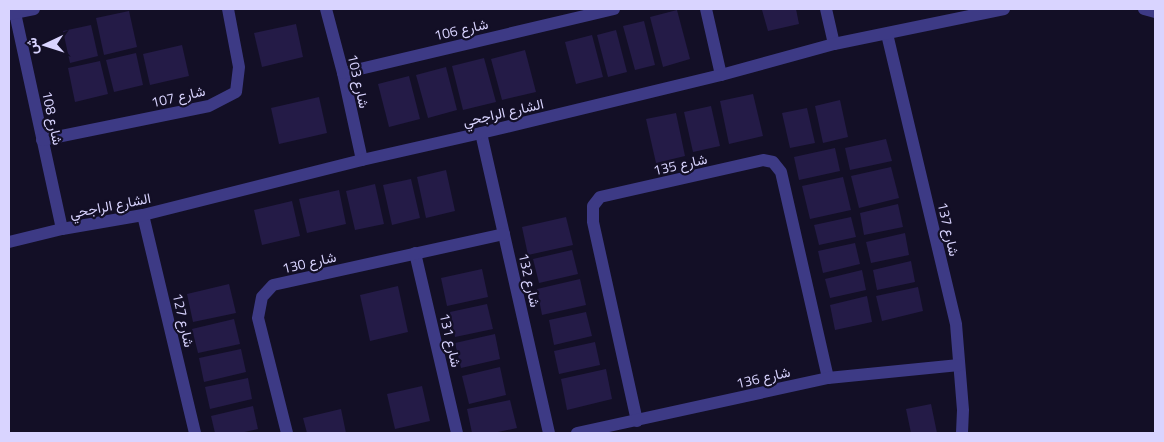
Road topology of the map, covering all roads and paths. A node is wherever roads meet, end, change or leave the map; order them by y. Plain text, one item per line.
1 (34, 9) edge
2 (228, 9) edge
3 (326, 9) edge
4 (614, 9) edge
5 (706, 9) edge
6 (826, 9) edge
7 (1004, 9) edge
8 (1144, 9) edge
9 (1155, 12) edge
10 (12, 14) edge
11 (888, 34) junction
12 (834, 44) junction
13 (343, 73) junction
14 (721, 75) junction
15 (481, 133) junction
16 (42, 140) junction
17 (362, 160) junction
18 (143, 214) junction
19 (62, 229) junction
20 (504, 234) junction
21 (9, 242) edge
22 (415, 253) junction
23 (959, 366) junction
24 (828, 378) junction
25 (637, 421) junction
26 (196, 433) edge
27 (287, 433) edge
28 (457, 433) edge
29 (549, 433) edge
30 (577, 433) edge
31 (962, 433) edge

1 - 10 street
2 - 16 street, شارع 107
3 - 13 street, شارع 103
4 - 13 street, شارع 106
5 - 14 street
6 - 12 street
7 - 11 street, الشارع الراجحي
8 - 9 street
10 - 16 street, شارع 108
11 - 12 street, الشارع الراجحي
11 - 23 street, شارع 137
12 - 14 street, الشارع الراجحي
13 - 17 street, شارع 103
14 - 15 street, الشارع الراجحي
15 - 17 street, الشارع الراجحي
15 - 20 street, شارع 132
16 - 19 street, شارع 108
17 - 18 street, الشارع الراجحي
18 - 19 street, الشارع الراجحي
18 - 26 street, شارع 127
19 - 21 street, الشارع الراجحي
20 - 22 street, شارع 130
20 - 29 street, شارع 132
22 - 27 street, شارع 130
22 - 28 street, شارع 131
23 - 24 street, شارع 136
23 - 31 street, شارع 137
24 - 25 street, شارع 136
24 - 25 street, شارع 135
25 - 30 street, شارع 136

